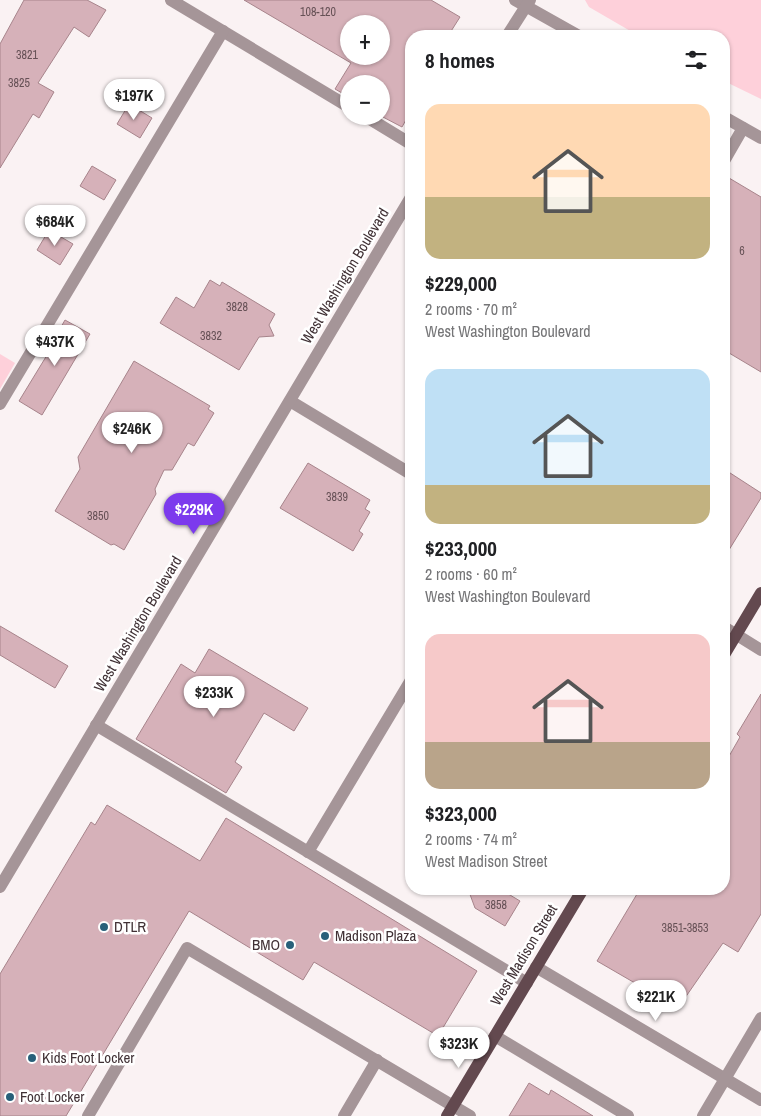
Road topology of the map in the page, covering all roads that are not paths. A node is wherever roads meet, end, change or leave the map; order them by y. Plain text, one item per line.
1 (170, 0) edge
2 (524, 2) edge
3 (510, 30) edge
4 (569, 30) edge
5 (223, 31) junction
6 (340, 101) edge
7 (730, 120) edge
8 (380, 125) edge
9 (744, 128) junction
10 (761, 138) edge
11 (405, 140) edge
12 (730, 151) edge
13 (405, 207) edge
14 (290, 401) junction
15 (0, 404) edge
16 (405, 470) edge
17 (761, 593) edge
18 (730, 631) edge
19 (736, 635) junction
20 (730, 645) edge
21 (761, 650) edge
22 (405, 690) edge
23 (96, 725) junction
24 (308, 852) junction
25 (0, 887) edge
26 (579, 895) edge
27 (536, 967) junction
28 (527, 983) junction
29 (761, 1018) edge
30 (496, 1036) junction
31 (377, 1060) junction
32 (725, 1079) junction
33 (761, 1100) edge
34 (450, 1111) edge
35 (88, 1116) edge
36 (344, 1116) edge
37 (470, 1116) edge
38 (628, 1116) edge
39 (703, 1116) edge

1 - 5 street
2 - 3 street
2 - 4 street
5 - 6 street
5 - 15 street
7 - 9 street
8 - 11 street
9 - 10 street
9 - 12 street
13 - 14 street, West Washington Boulevard
14 - 16 street
14 - 23 street, West Washington Boulevard
17 - 19 main road
18 - 19 street
19 - 20 main road
19 - 21 street
22 - 24 street
23 - 24 street
23 - 25 street, West Washington Boulevard
24 - 28 street
26 - 27 main road, West Madison Street
27 - 28 main road, West Madison Street
27 - 32 street
28 - 30 main road, West Madison Street
29 - 32 street
30 - 34 main road, West Madison Street
30 - 38 street
31 - 34 street
31 - 35 street
31 - 36 street
32 - 33 street
32 - 39 street
34 - 37 street

